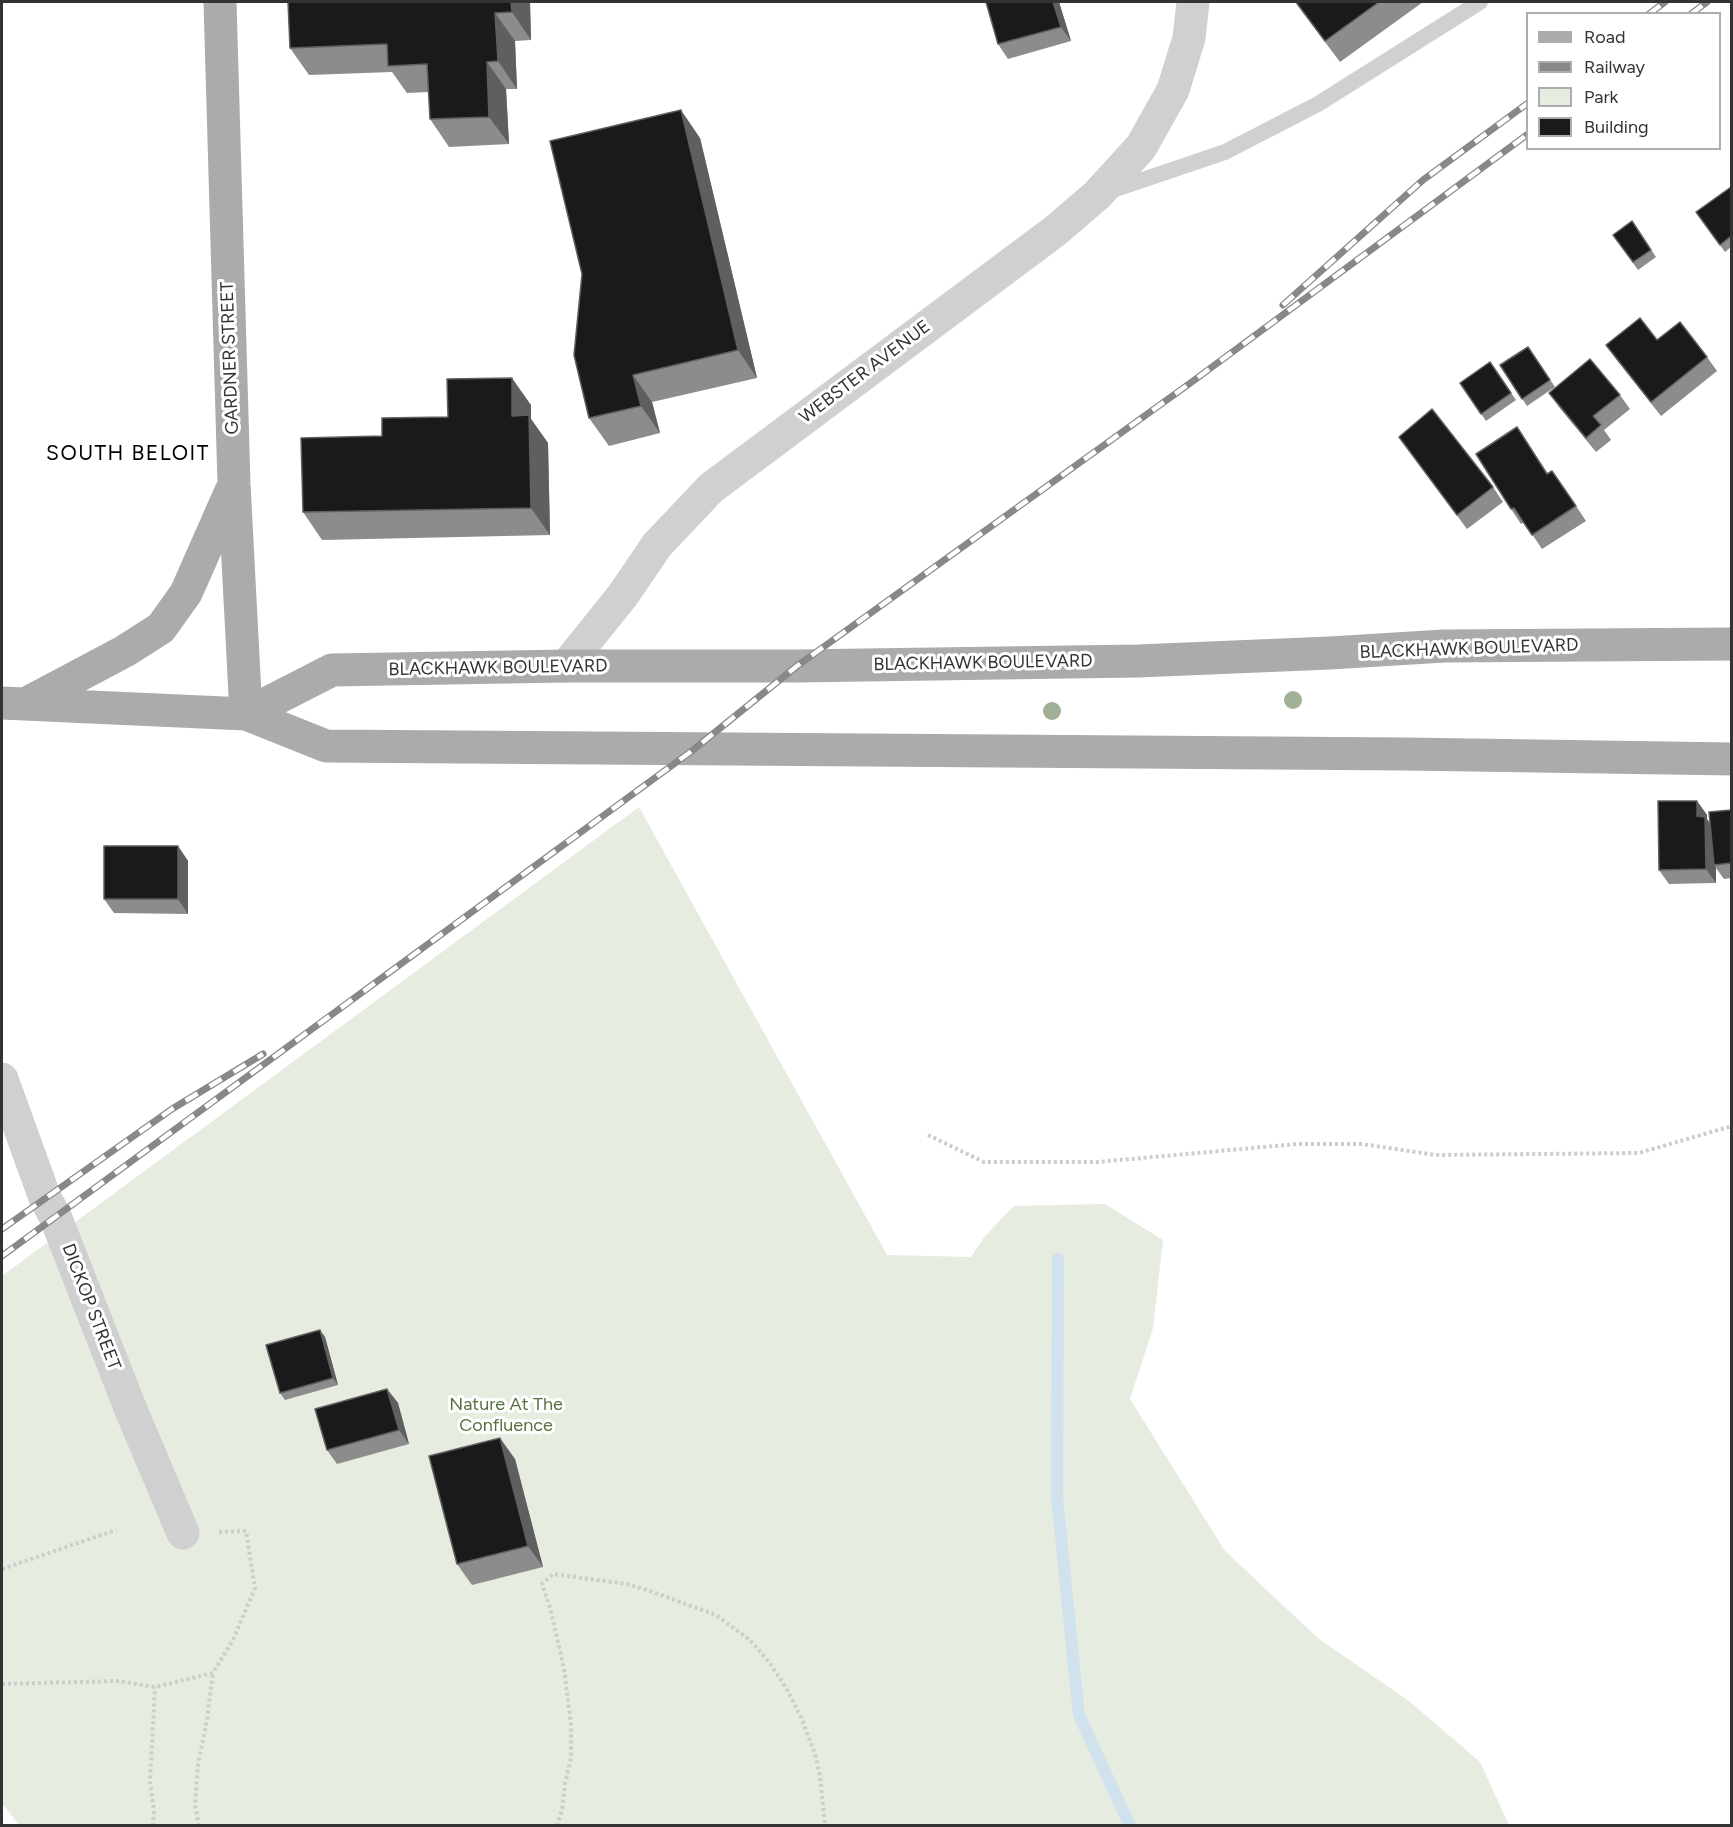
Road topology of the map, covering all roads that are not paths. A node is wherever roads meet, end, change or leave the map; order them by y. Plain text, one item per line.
1 (220, 2) edge
2 (1193, 2) edge
3 (1480, 2) edge
4 (1097, 195) junction
5 (234, 484) junction
6 (1731, 644) edge
7 (566, 666) junction
8 (14, 703) edge
9 (246, 714) junction
10 (1731, 759) edge
11 (2, 1079) edge
12 (183, 1533) road end

1 - 5 main road, GARDNER STREET
2 - 4 street, WEBSTER AVENUE
3 - 4 lane
4 - 7 street, WEBSTER AVENUE
5 - 8 main road
5 - 9 main road, GARDNER STREET
6 - 7 main road, BLACKHAWK BOULEVARD
7 - 9 main road, BLACKHAWK BOULEVARD
8 - 9 main road, BLACKHAWK BOULEVARD
9 - 10 main road, BLACKHAWK BOULEVARD
11 - 12 street, DICKOP STREET

